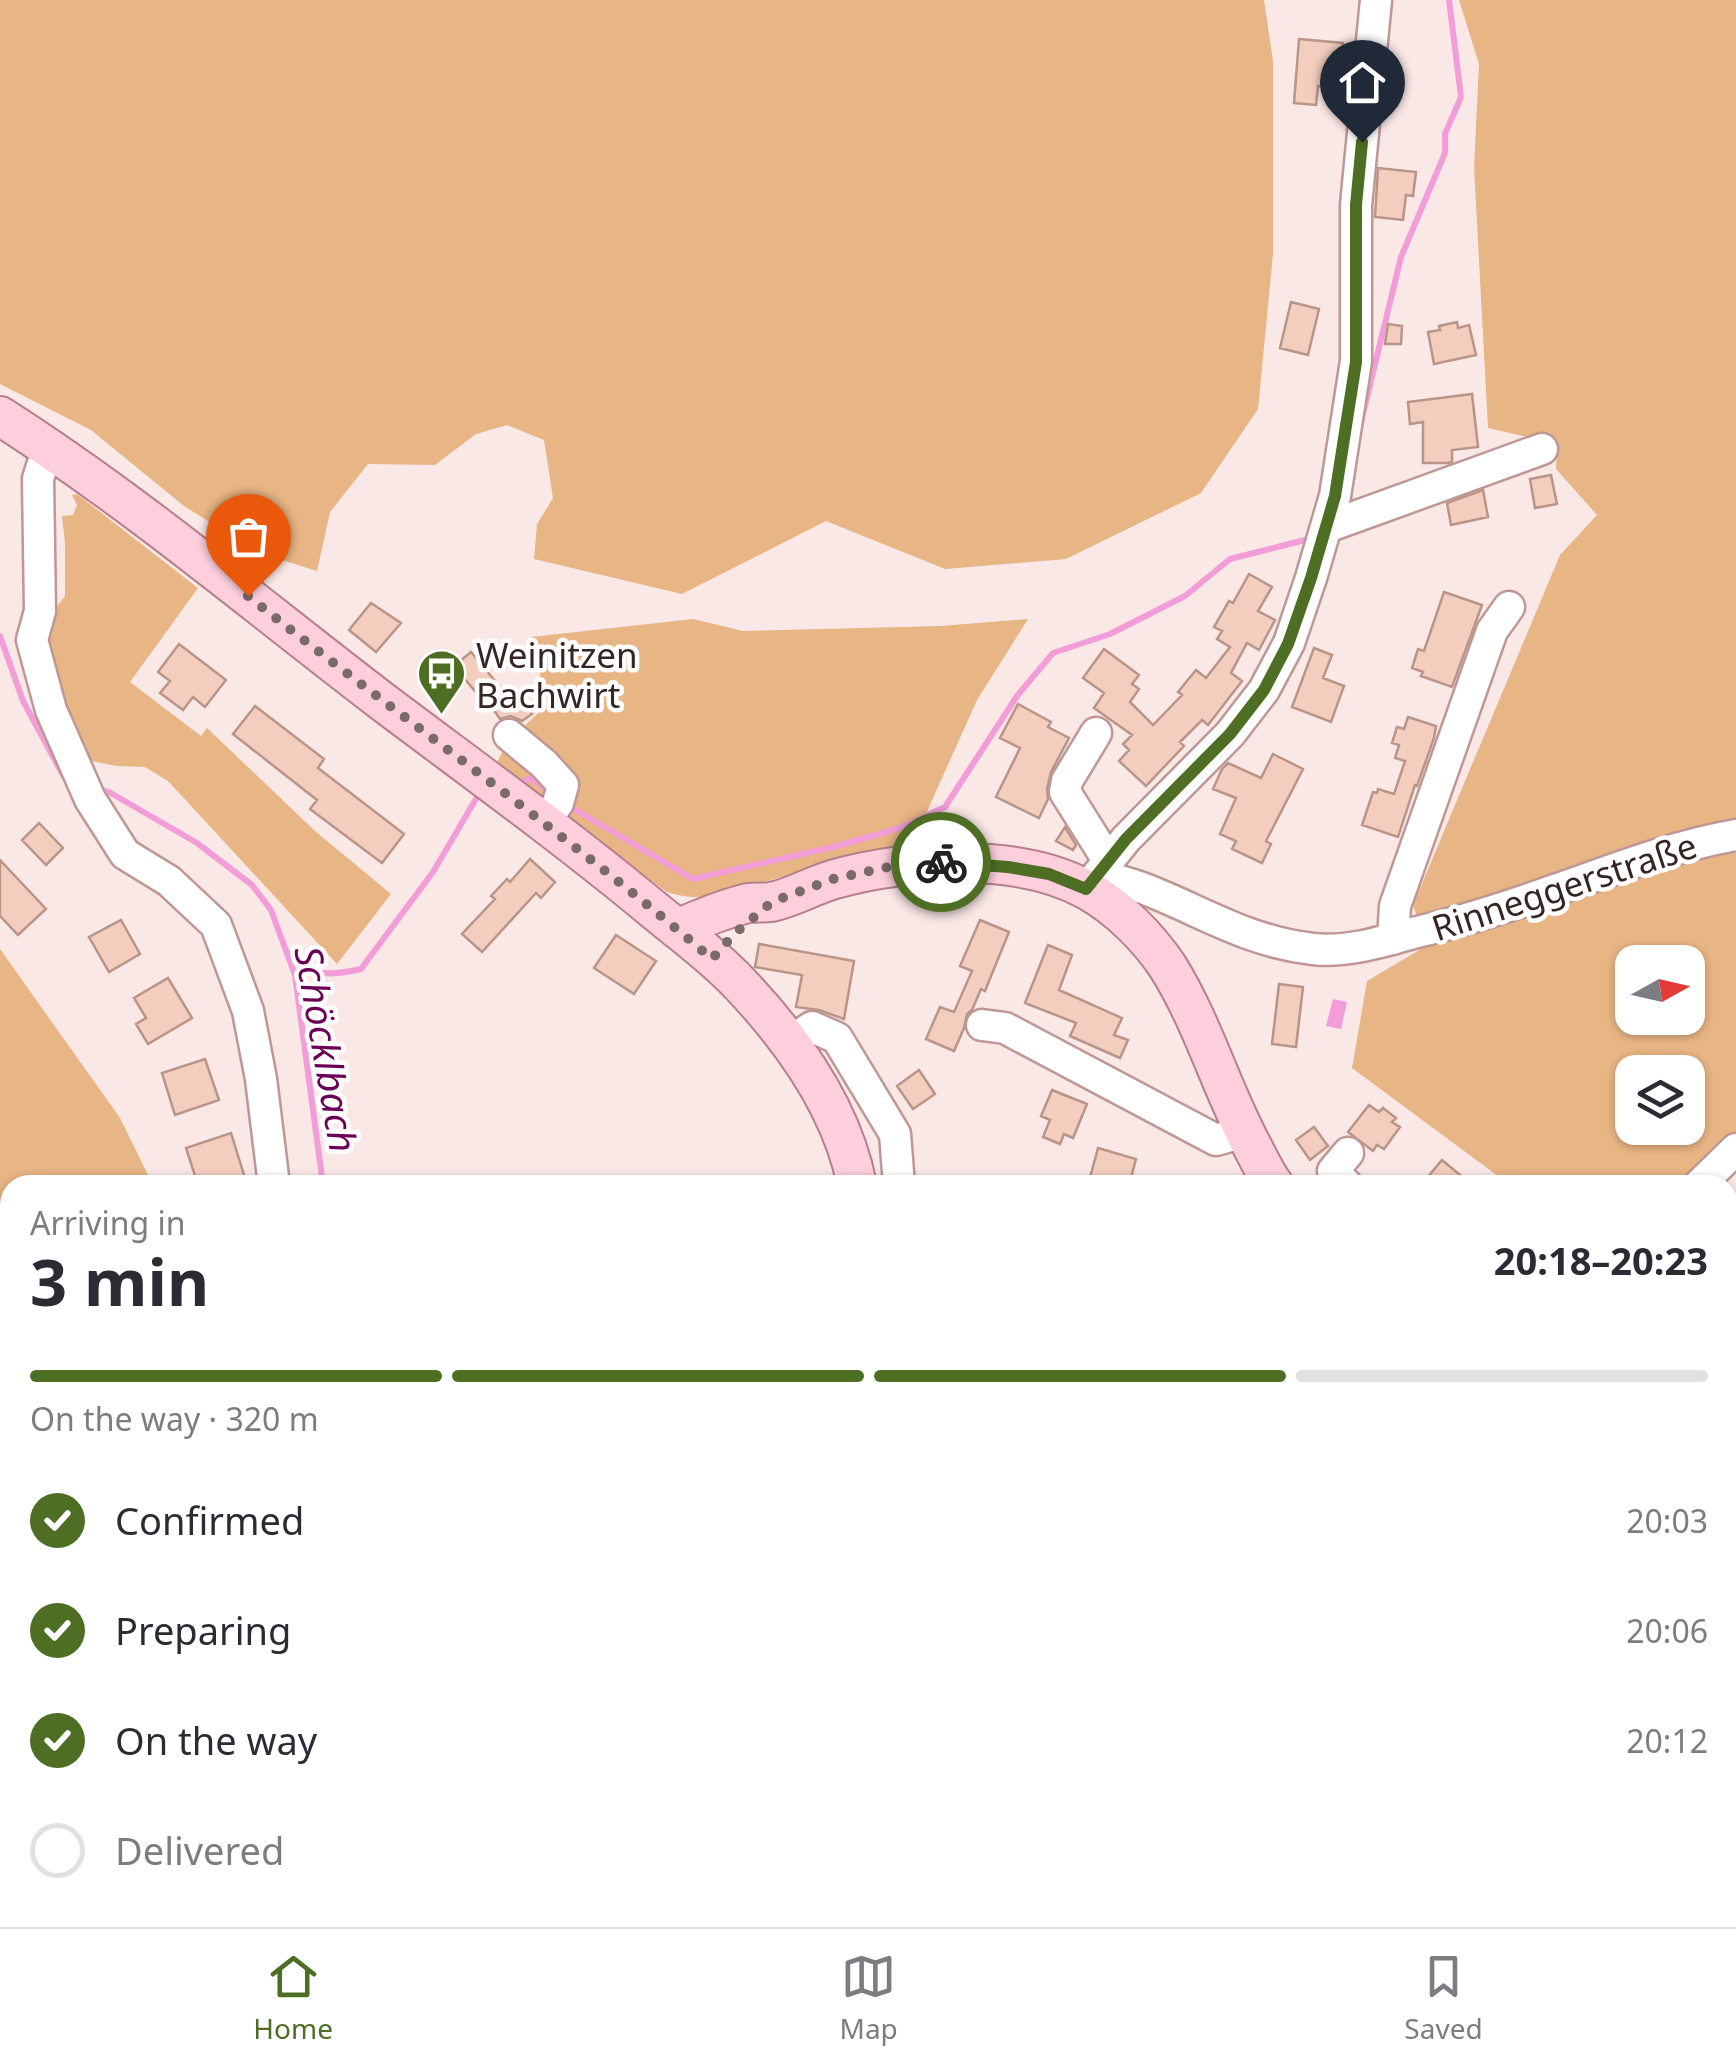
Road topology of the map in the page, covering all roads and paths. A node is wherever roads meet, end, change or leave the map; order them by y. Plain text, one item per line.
1 (1376, 0) edge
2 (0, 416) edge
3 (48, 446) junction
4 (1542, 448) dead end
5 (1326, 527) junction
6 (1509, 607) dead end
7 (1096, 734) dead end
8 (509, 736) dead end
9 (544, 823) junction
10 (1736, 835) edge
11 (1098, 875) junction
12 (772, 902) junction
13 (676, 928) junction
14 (1393, 939) junction
15 (712, 959) junction
16 (982, 1024) dead end
17 (789, 1042) junction
18 (1244, 1132) junction
19 (1736, 1149) edge
20 (1348, 1152) dead end
21 (273, 1175) edge
22 (854, 1175) edge
23 (898, 1175) edge
24 (1268, 1175) edge
25 (1337, 1175) edge
26 (1709, 1175) edge

1 - 5 street
2 - 3 main road
3 - 9 main road
3 - 21 street
4 - 5 street
5 - 11 street
6 - 14 street, Rinneggerstraße
7 - 11 street
8 - 9 street
9 - 13 main road
10 - 14 street, Rinneggerstraße
11 - 12 main road, Rinneggerstraße
11 - 14 street, Rinneggerstraße
11 - 18 main road, Rinneggerstraße
12 - 13 main road, Rinneggerstraße
12 - 15 main road, Rinneggerstraße
13 - 15 main road
15 - 17 main road
16 - 18 street
17 - 22 main road
17 - 23 street
18 - 24 main road, Rinneggerstraße
19 - 26 street
20 - 25 street

